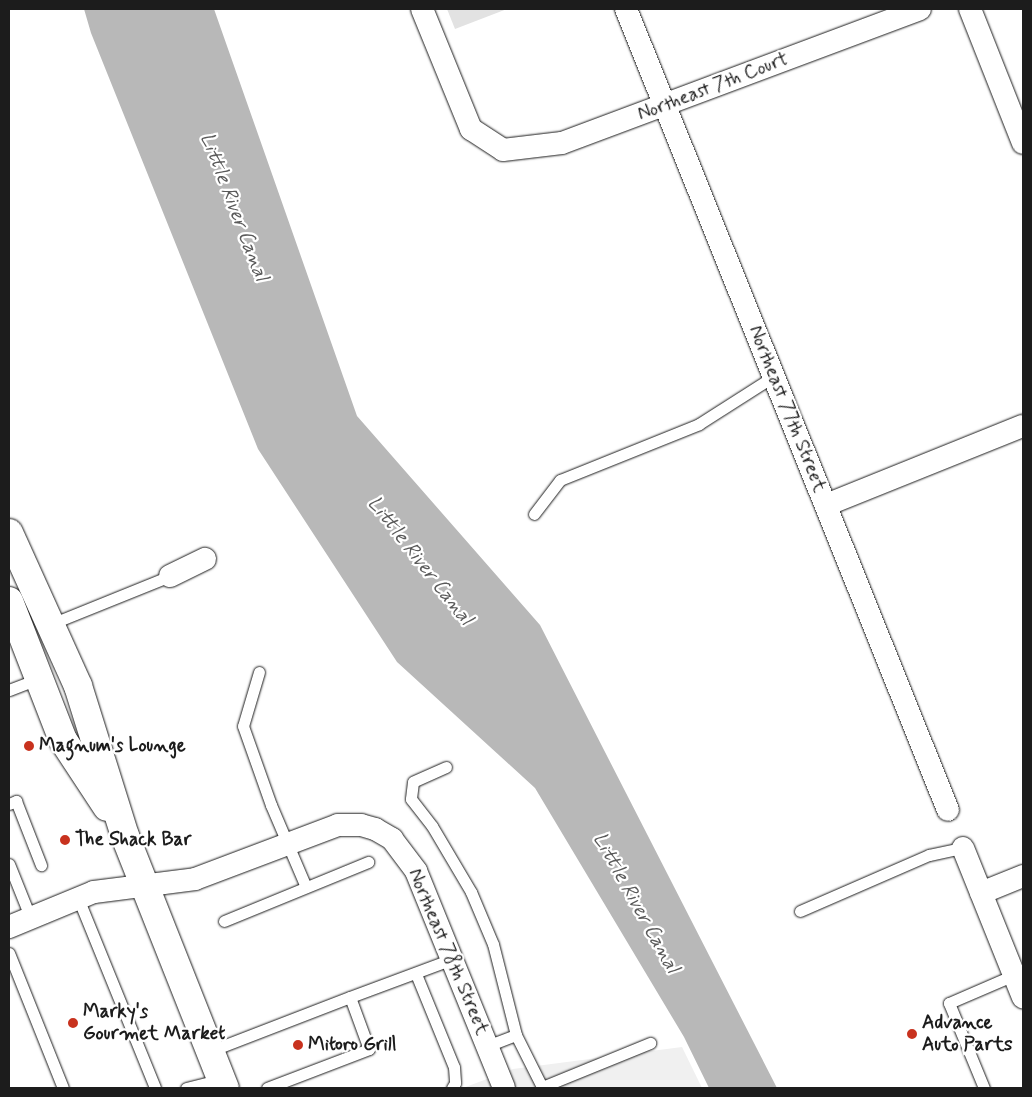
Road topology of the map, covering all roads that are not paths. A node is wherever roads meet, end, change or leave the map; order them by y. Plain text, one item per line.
1 (422, 9) edge
2 (626, 9) edge
3 (920, 9) edge
4 (970, 9) edge
5 (665, 106) junction
6 (1023, 143) edge
7 (774, 376) junction
8 (1023, 426) edge
9 (826, 505) junction
10 (534, 514) dead end
11 (9, 533) edge
12 (205, 560) dead end
13 (170, 576) joint
14 (11, 615) edge
15 (51, 624) junction
16 (259, 672) dead end
17 (38, 678) junction
18 (9, 690) edge
19 (446, 767) dead end
20 (9, 804) edge
21 (948, 810) dead end
22 (125, 836) junction
23 (287, 843) junction
24 (963, 848) joint
25 (368, 862) dead end
26 (9, 864) edge
27 (41, 865) dead end
28 (1023, 876) edge
29 (144, 885) junction
30 (306, 887) junction
31 (981, 893) junction
32 (78, 898) junction
33 (800, 911) dead end
34 (31, 919) junction
35 (224, 921) dead end
36 (9, 927) edge
37 (9, 953) edge
38 (452, 959) junction
39 (416, 974) junction
40 (1014, 976) junction
41 (350, 997) junction
42 (1023, 998) edge
43 (516, 1035) junction
44 (650, 1044) dead end
45 (487, 1046) junction
46 (210, 1050) junction
47 (223, 1084) edge
48 (62, 1088) edge
49 (154, 1088) edge
50 (186, 1088) edge
51 (267, 1088) edge
52 (452, 1088) edge
53 (504, 1088) edge
54 (984, 1088) edge

1 - 5 street, Northeast 7th Court
2 - 5 street, Northeast 77th Street
3 - 5 street, Northeast 7th Court
4 - 6 street
5 - 7 street, Northeast 77th Street
7 - 9 street, Northeast 77th Street
7 - 10 lane
8 - 9 street
9 - 21 street, Northeast 77th Street
11 - 15 main road
12 - 13 street
13 - 15 lane
14 - 17 main road
15 - 22 main road
16 - 23 lane
17 - 18 lane
17 - 22 main road
19 - 43 lane
20 - 27 lane
22 - 29 main road
23 - 29 street
23 - 30 lane
23 - 38 street, Northeast 78th Street
24 - 31 street
24 - 33 lane
25 - 30 lane
26 - 34 lane
28 - 31 street
29 - 32 street
29 - 46 main road
30 - 35 lane
31 - 40 street
32 - 34 street
32 - 49 lane
34 - 36 street
37 - 48 lane
38 - 39 lane
38 - 45 street, Northeast 78th Street
39 - 41 lane
39 - 52 lane
40 - 42 street
40 - 54 lane
41 - 46 lane
41 - 51 lane
43 - 44 lane
43 - 45 lane
45 - 53 street, Northeast 78th Street
46 - 47 main road
47 - 50 lane

